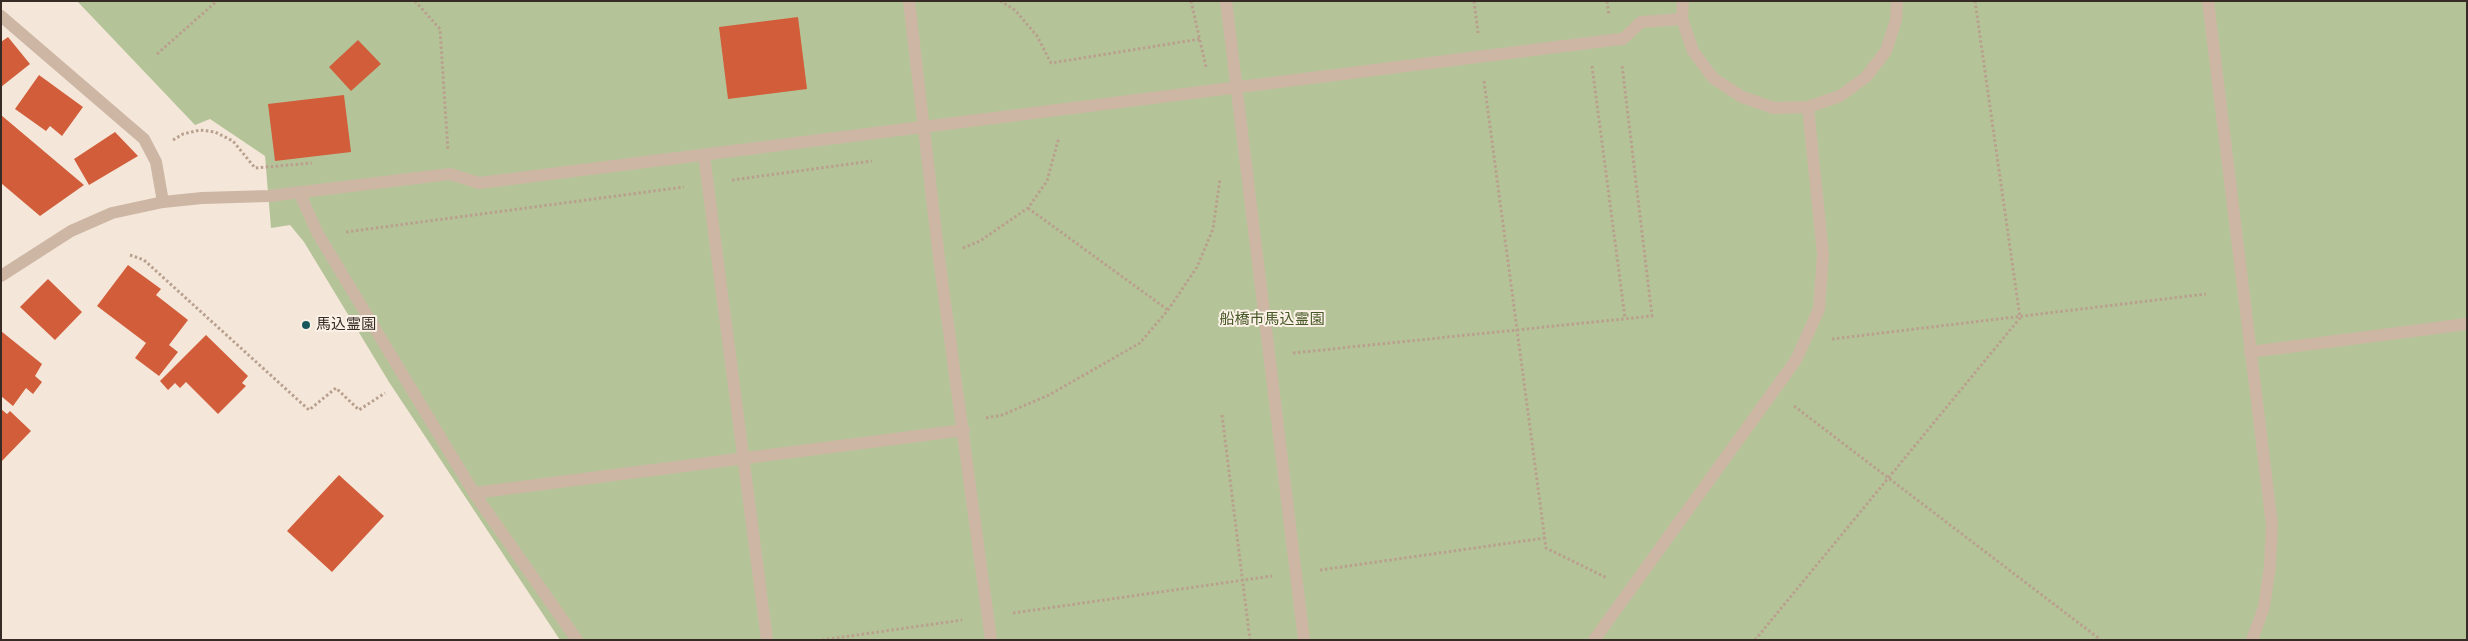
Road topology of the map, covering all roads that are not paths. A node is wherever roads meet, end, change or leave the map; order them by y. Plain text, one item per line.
1 (909, 1) edge
2 (1226, 1) edge
3 (1683, 1) edge
4 (1897, 1) edge
5 (2208, 1) edge
6 (1, 16) edge
7 (1682, 19) junction
8 (1238, 88) junction
9 (1808, 107) junction
10 (925, 127) junction
11 (704, 155) junction
12 (299, 192) junction
13 (163, 202) junction
14 (1, 276) edge
15 (2467, 324) edge
16 (2250, 352) junction
17 (964, 426) junction
18 (744, 459) junction
19 (474, 493) junction
20 (577, 640) edge
21 (767, 640) edge
22 (992, 640) edge
23 (1304, 640) edge
24 (1594, 640) edge
25 (2252, 640) edge

1 - 10 street
2 - 8 street
3 - 7 street
4 - 9 street
5 - 16 street
6 - 13 street
7 - 8 street
7 - 9 street
8 - 10 street
8 - 23 street
9 - 24 street
10 - 11 street
10 - 17 street
11 - 12 street
11 - 18 street
12 - 13 street
12 - 19 street
13 - 14 street
15 - 16 street
16 - 25 street
17 - 18 street
17 - 22 street
18 - 19 street
18 - 21 street
19 - 20 street

